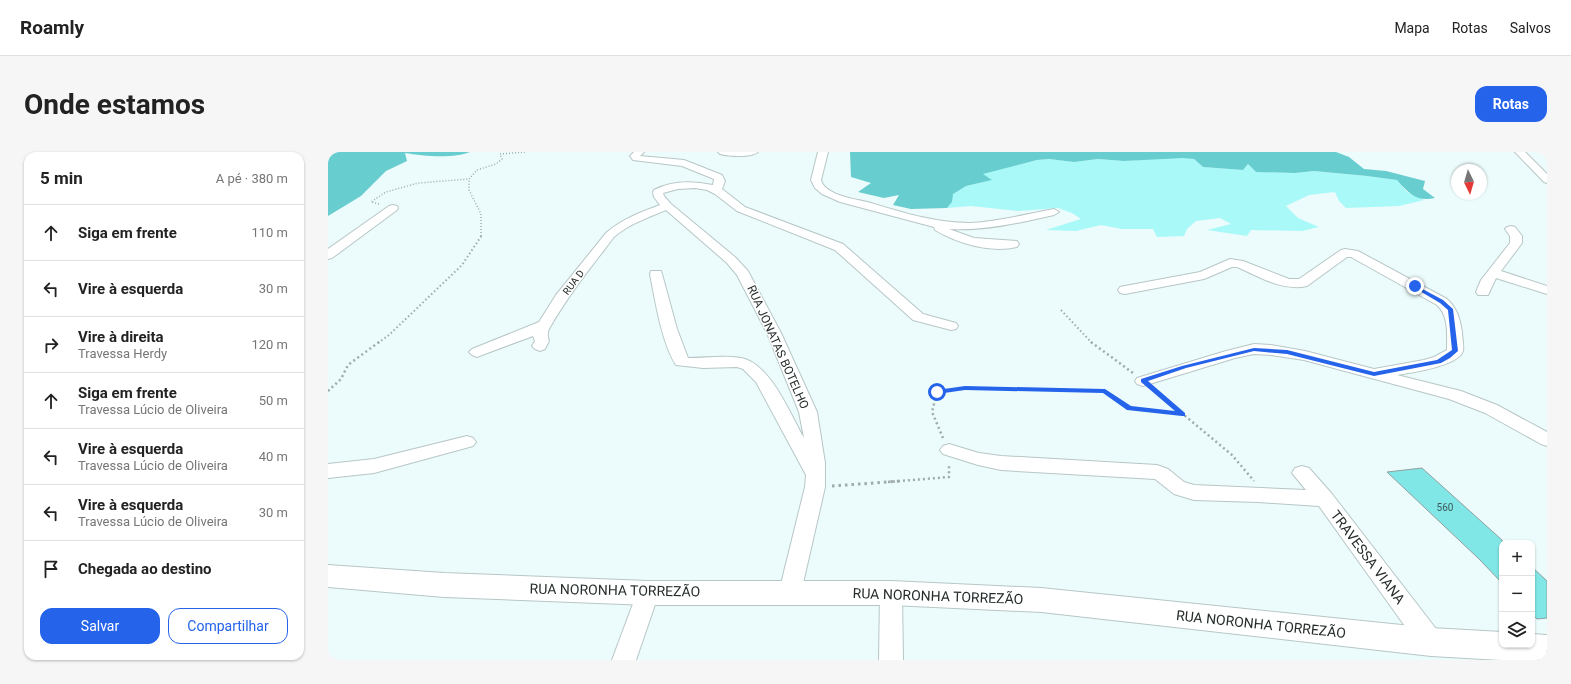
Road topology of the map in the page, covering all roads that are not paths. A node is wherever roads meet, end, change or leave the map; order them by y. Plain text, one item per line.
1 (639, 152) edge
2 (723, 152) edge
3 (753, 152) edge
4 (823, 152) edge
5 (1520, 152) edge
6 (1547, 180) edge
7 (716, 190) junction
8 (667, 206) junction
9 (393, 208) road end
10 (1054, 212) dead end
11 (930, 223) junction
12 (1511, 229) dead end
13 (1013, 244) dead end
14 (328, 255) edge
15 (1494, 273) junction
16 (656, 274) dead end
17 (1125, 290) dead end
18 (1547, 290) edge
19 (1483, 292) dead end
20 (951, 326) dead end
21 (541, 328) junction
22 (540, 346) dead end
23 (477, 352) dead end
24 (1374, 374) junction
25 (1143, 381) road end
26 (1547, 440) edge
27 (467, 442) dead end
28 (949, 450) road end
29 (328, 471) edge
30 (1302, 473) dead end
31 (816, 481) junction
32 (1325, 499) junction
33 (328, 576) edge
34 (648, 592) junction
35 (790, 592) junction
36 (891, 594) junction
37 (1431, 642) junction
38 (1547, 649) edge
39 (624, 660) edge
40 (891, 660) edge

1 - 7 street
2 - 3 street
4 - 11 street
5 - 6 street
7 - 8 street
7 - 20 street
8 - 21 street, RUA D
8 - 31 street, RUA JONATAS BOTELHO
9 - 14 street
10 - 11 street
11 - 13 street
12 - 15 street
15 - 18 street
15 - 19 street
16 - 31 street
17 - 24 street
21 - 22 street
21 - 23 street
24 - 25 street
24 - 26 street
27 - 29 street
28 - 32 street
30 - 32 street, TRAVESSA VIANA
31 - 35 street, RUA JONATAS BOTELHO
32 - 37 street, TRAVESSA VIANA
33 - 34 main road, RUA NORONHA TORREZÃO
34 - 35 main road, RUA NORONHA TORREZÃO
34 - 39 street
35 - 36 main road, RUA NORONHA TORREZÃO
36 - 37 main road, RUA NORONHA TORREZÃO
36 - 40 street
37 - 38 main road, RUA NORONHA TORREZÃO

